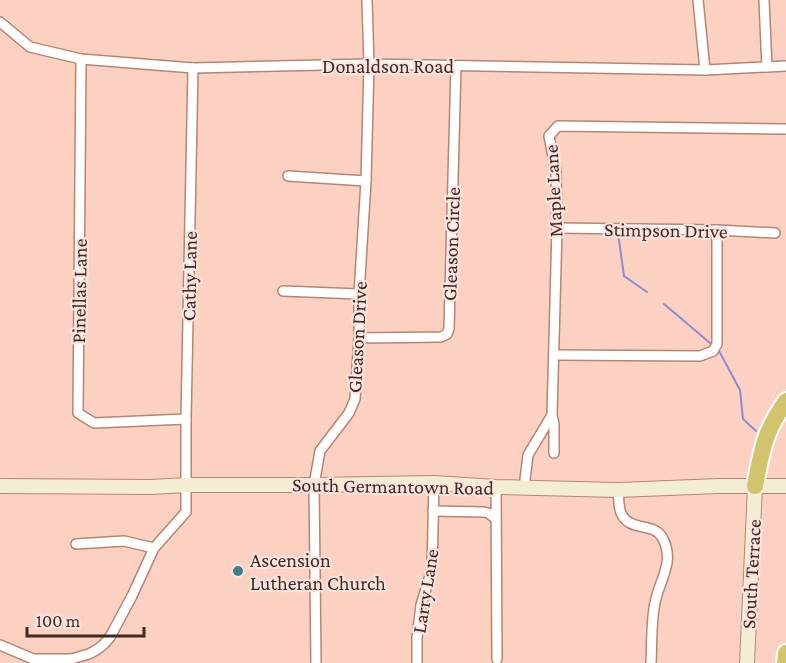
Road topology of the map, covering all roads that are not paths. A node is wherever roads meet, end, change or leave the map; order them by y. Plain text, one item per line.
1 (368, 0) edge
2 (698, 0) edge
3 (764, 0) edge
4 (0, 22) edge
5 (81, 58) junction
6 (369, 64) junction
7 (456, 66) junction
8 (786, 66) edge
9 (766, 67) junction
10 (193, 68) junction
11 (705, 70) junction
12 (786, 129) edge
13 (288, 176) dead end
14 (366, 181) junction
15 (557, 228) junction
16 (717, 230) junction
17 (775, 233) dead end
18 (283, 291) dead end
19 (359, 294) junction
20 (359, 338) junction
21 (555, 355) junction
22 (786, 401) edge
23 (552, 415) junction
24 (186, 420) junction
25 (554, 453) dead end
26 (434, 483) junction
27 (186, 485) junction
28 (314, 485) junction
29 (0, 486) edge
30 (755, 486) junction
31 (786, 486) edge
32 (496, 487) junction
33 (524, 488) junction
34 (618, 490) junction
35 (433, 511) junction
36 (496, 519) junction
37 (75, 544) dead end
38 (154, 548) junction
39 (0, 645) edge
40 (786, 653) edge
41 (497, 659) dead end
42 (33, 661) edge
43 (49, 661) edge
44 (316, 663) edge
45 (417, 663) edge
46 (651, 663) edge
47 (747, 663) edge
48 (785, 663) edge

1 - 6 street, Gleason Drive
2 - 11 street
3 - 9 street
4 - 5 street, Donaldson Road
5 - 10 street, Donaldson Road
5 - 24 street, Pinellas Lane
6 - 7 street, Donaldson Road
6 - 10 street, Donaldson Road
6 - 14 street, Gleason Drive
7 - 11 street, Donaldson Road
7 - 20 street, Gleason Circle
8 - 9 street, Donaldson Road
9 - 11 street, Donaldson Road
10 - 24 street, Cathy Lane
12 - 15 street, Maple Lane
13 - 14 street
14 - 19 street, Gleason Drive
15 - 16 street, Stimpson Drive
15 - 21 street, Maple Lane
16 - 17 street, Stimpson Drive
16 - 21 street
18 - 19 street
19 - 20 street, Gleason Drive
20 - 28 street, Gleason Drive
21 - 23 street, Maple Lane
22 - 30 highway
23 - 25 street, Maple Lane
23 - 33 street, Maple Lane
24 - 27 street, Cathy Lane
26 - 28 main road, South Germantown Road
26 - 32 main road, South Germantown Road
26 - 35 street, Larry Lane
27 - 28 main road, South Germantown Road
27 - 29 main road, South Germantown Road
27 - 38 street, Cathy Lane
28 - 44 street, Gleason Drive
30 - 31 main road, South Germantown Road
30 - 34 main road, South Germantown Road
30 - 47 main road, South Terrace
32 - 33 main road, South Germantown Road
32 - 36 street
33 - 34 main road, South Germantown Road
34 - 46 street
35 - 36 street
35 - 45 street, Larry Lane
36 - 41 street
37 - 38 street
38 - 43 street, Cathy Lane
39 - 42 street
40 - 48 highway
42 - 43 street, Cathy Lane

